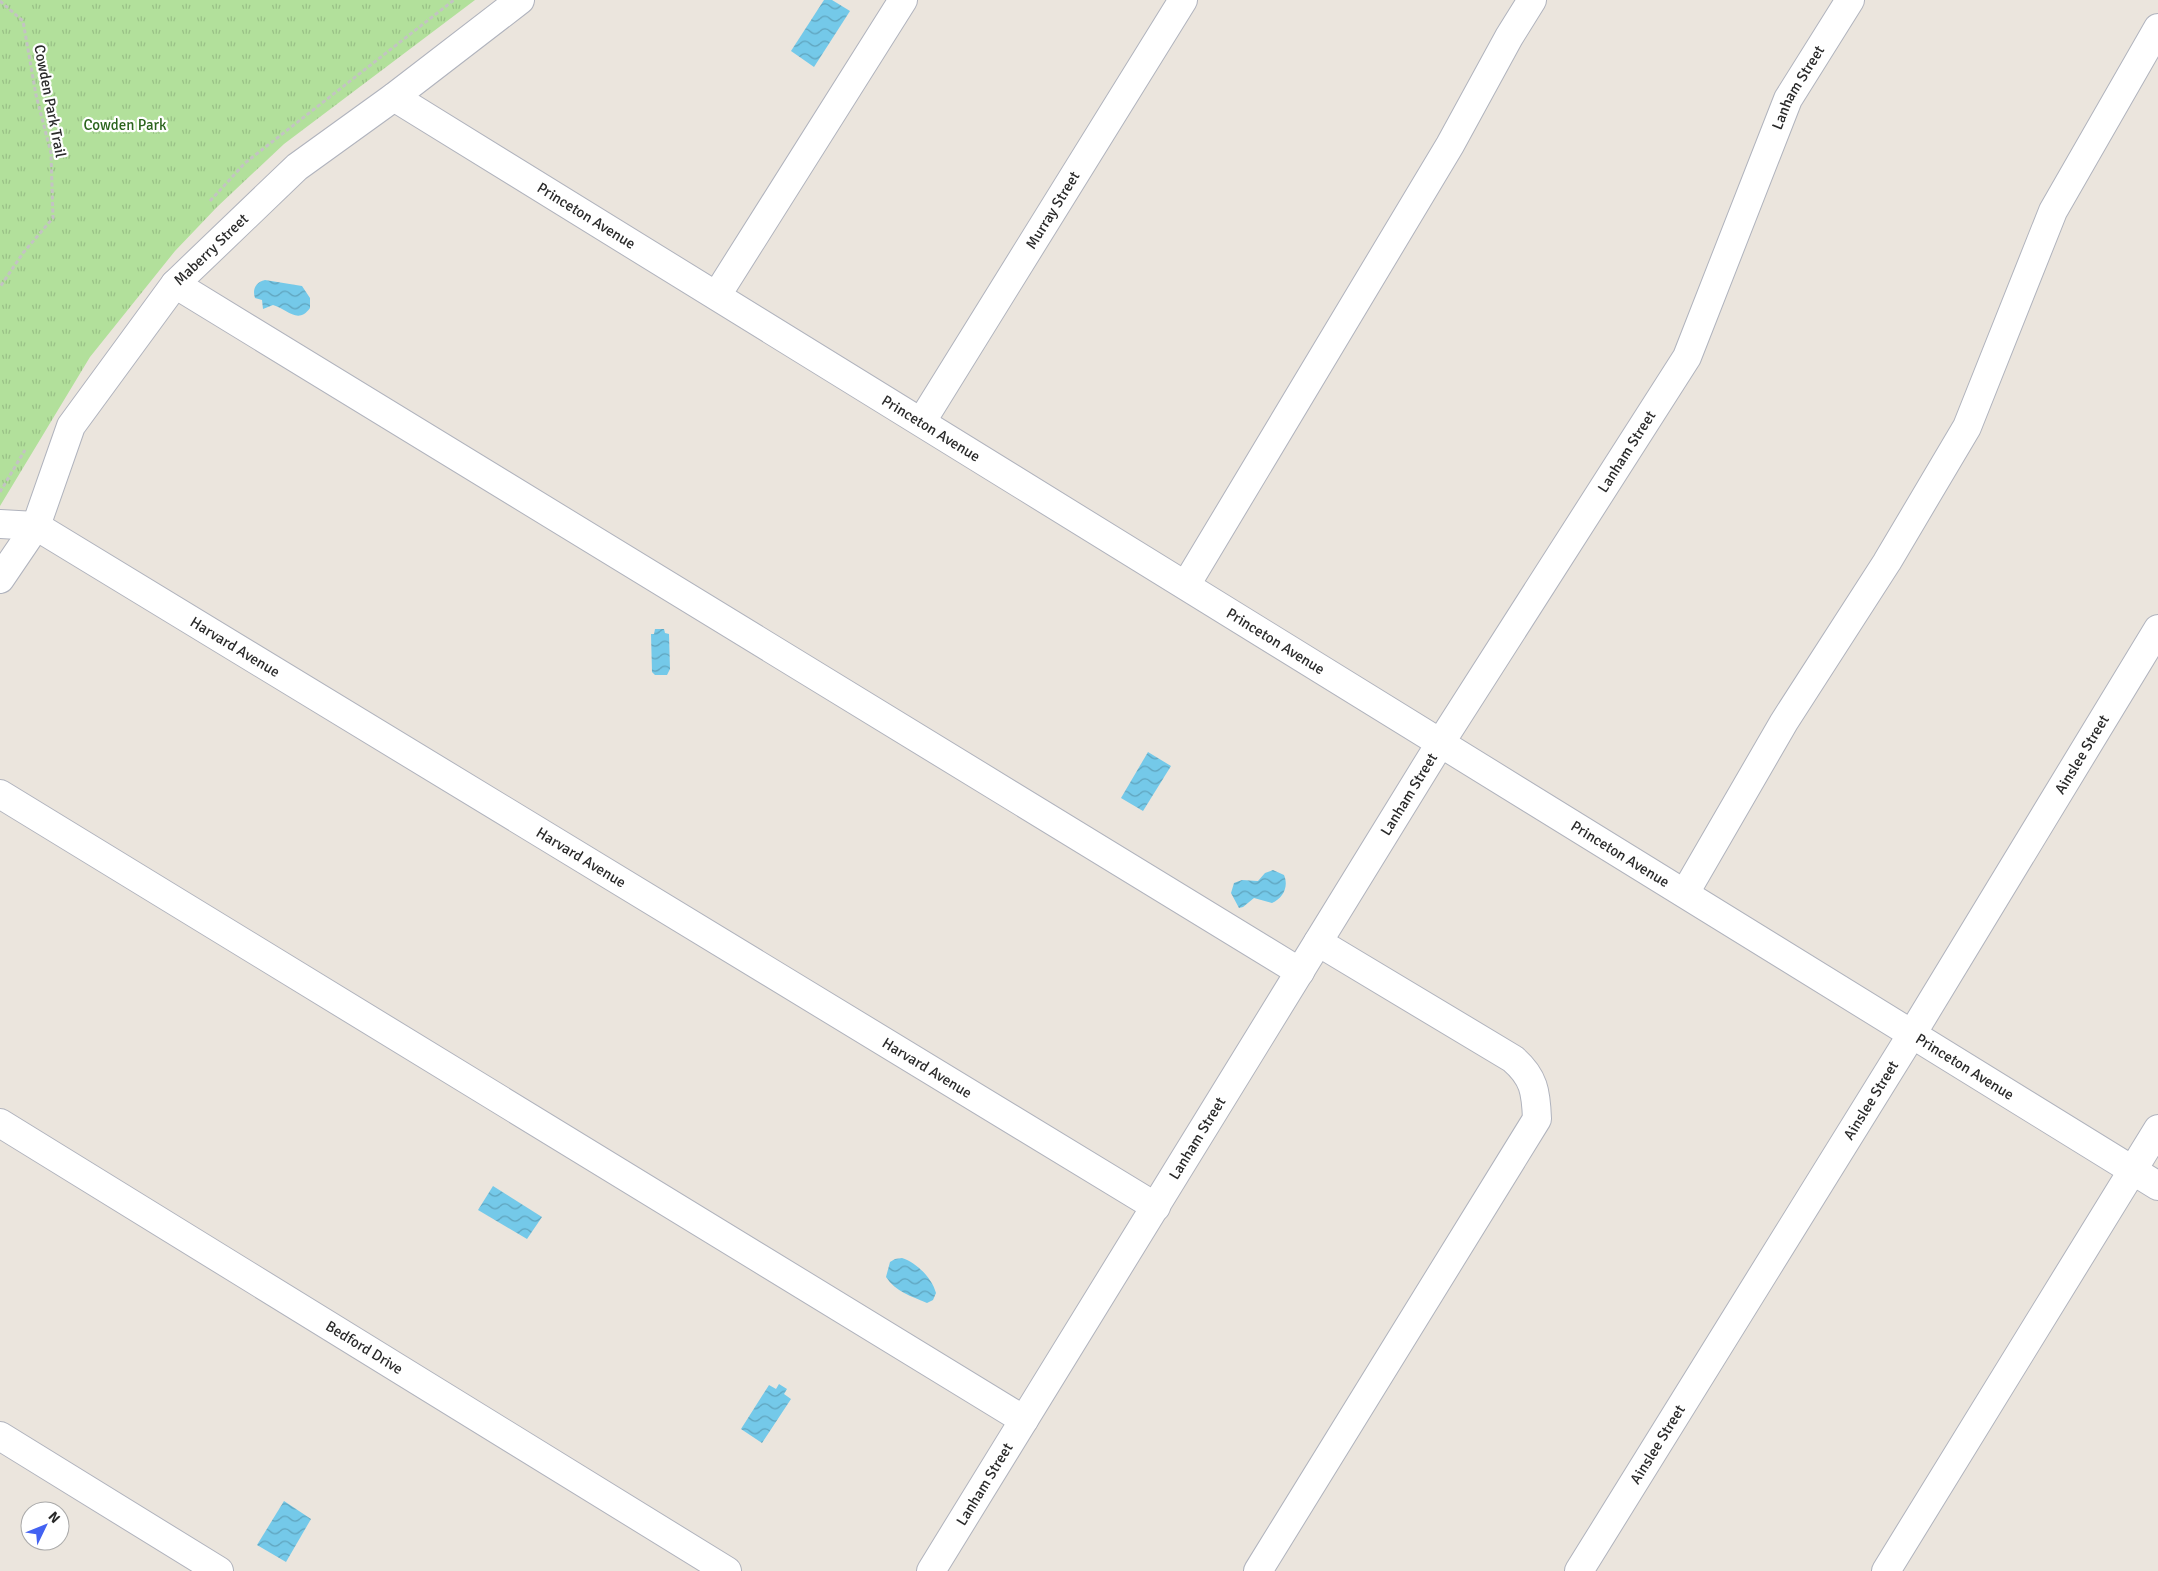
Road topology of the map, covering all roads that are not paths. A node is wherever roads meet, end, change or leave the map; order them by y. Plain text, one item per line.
1 (520, 0) edge
2 (903, 0) edge
3 (1183, 0) edge
4 (1532, 0) edge
5 (1850, 0) edge
6 (2158, 28) edge
7 (394, 97) junction
8 (175, 284) junction
9 (716, 295) junction
10 (922, 421) junction
11 (0, 524) edge
12 (36, 526) junction
13 (0, 579) edge
14 (1186, 585) junction
15 (2158, 629) edge
16 (1441, 742) junction
17 (0, 794) edge
18 (1684, 893) junction
19 (1318, 942) junction
20 (1300, 972) junction
21 (1912, 1034) junction
22 (0, 1123) edge
23 (2158, 1129) edge
24 (2133, 1170) junction
25 (2158, 1186) edge
26 (1156, 1207) junction
27 (1024, 1420) junction
28 (0, 1436) edge
29 (219, 1571) edge
30 (728, 1571) edge
31 (931, 1571) edge
32 (1258, 1571) edge
33 (1579, 1571) edge
34 (1886, 1571) edge

1 - 7 street, Maberry Street
2 - 9 street
3 - 10 street, Murray Street
4 - 14 street
5 - 16 street, Lanham Street
6 - 18 street
7 - 8 street, Maberry Street
7 - 9 street, Princeton Avenue
8 - 12 street, Maberry Street
8 - 20 street
9 - 10 street, Princeton Avenue
10 - 14 street, Princeton Avenue
11 - 12 street, Harvard Avenue
12 - 13 street, Maberry Street
12 - 26 street, Harvard Avenue
14 - 16 street, Princeton Avenue
15 - 21 street, Ainslee Street
16 - 18 street, Princeton Avenue
16 - 19 street, Lanham Street
17 - 27 street
18 - 21 street, Princeton Avenue
19 - 20 street, Lanham Street
19 - 32 street
20 - 26 street, Lanham Street
21 - 24 street, Princeton Avenue
21 - 33 street, Ainslee Street
22 - 30 street, Bedford Drive
23 - 24 street
24 - 25 street, Princeton Avenue
24 - 34 street
26 - 27 street, Lanham Street
27 - 31 street, Lanham Street
28 - 29 street

